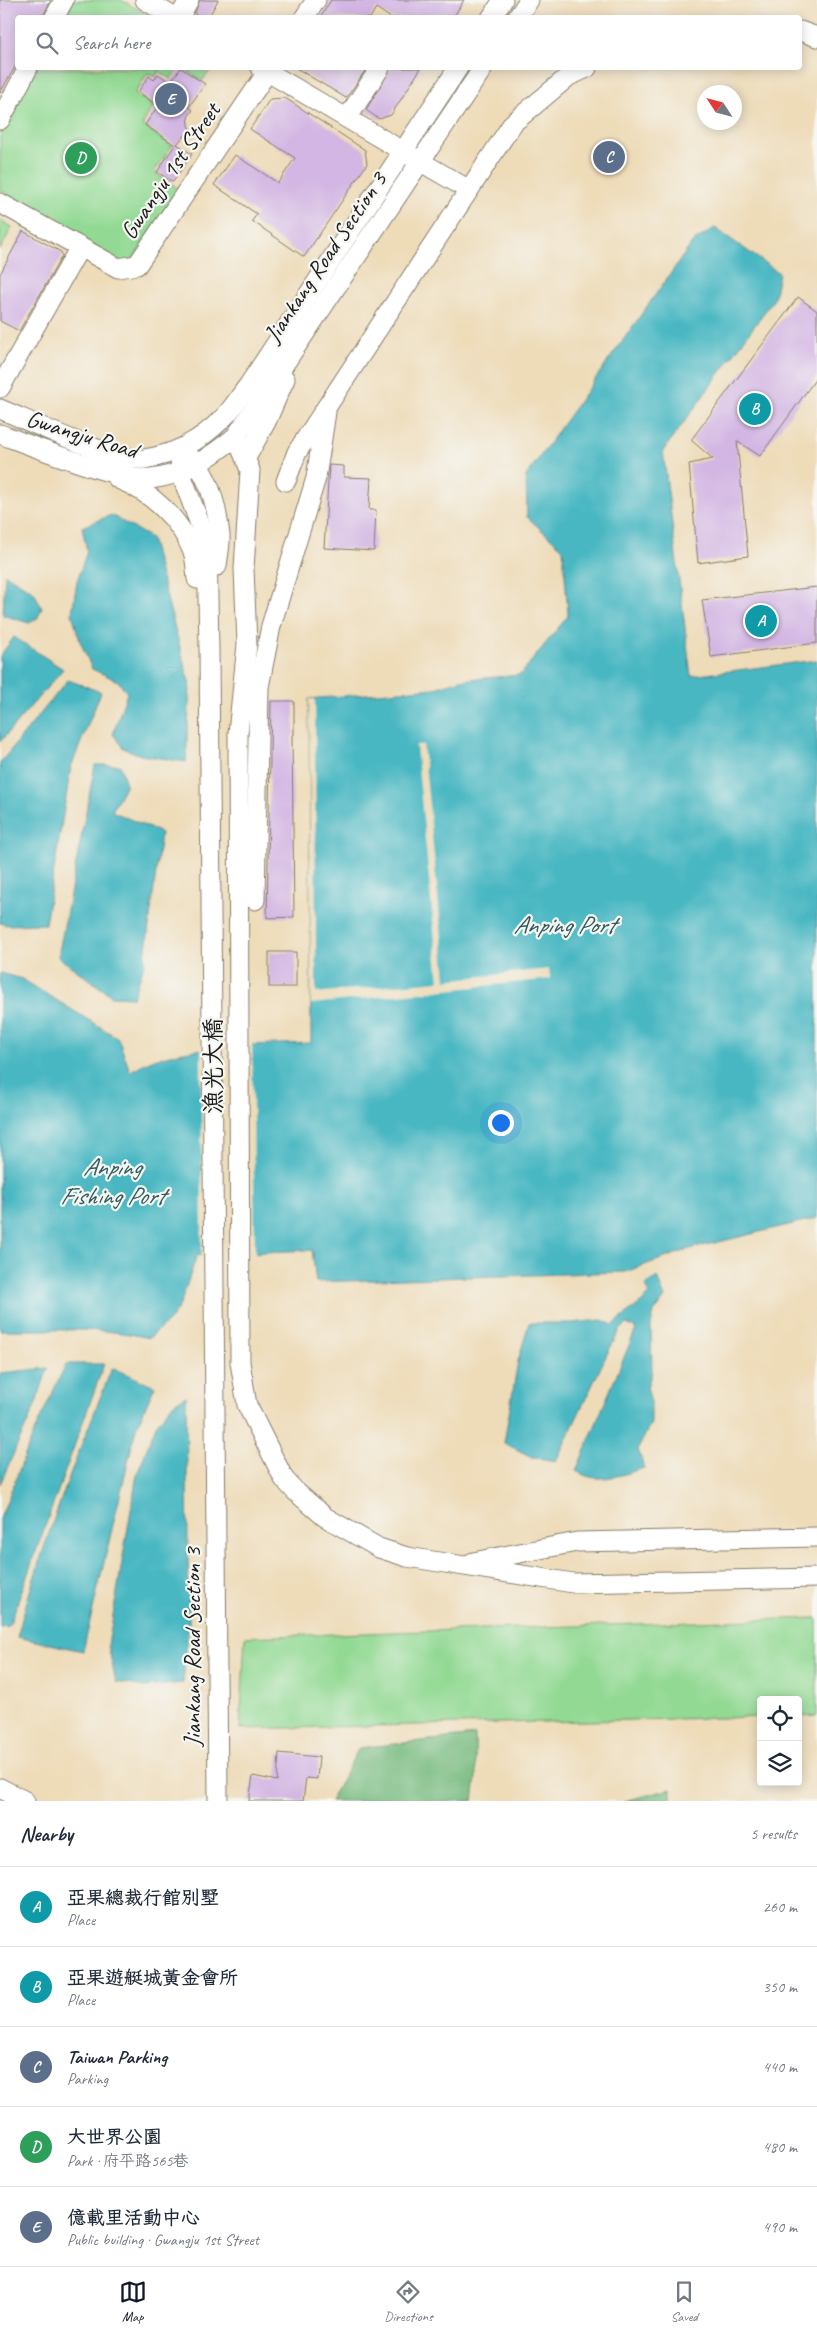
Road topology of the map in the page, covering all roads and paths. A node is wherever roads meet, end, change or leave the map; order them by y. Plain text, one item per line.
1 (64, 0) edge
2 (145, 0) edge
3 (189, 0) edge
4 (316, 0) edge
5 (503, 0) edge
6 (529, 0) edge
7 (56, 15) edge
8 (172, 15) edge
9 (179, 15) edge
10 (306, 15) edge
11 (493, 15) edge
12 (519, 15) edge
13 (802, 32) edge
14 (817, 37) edge
15 (27, 70) edge
16 (265, 70) edge
17 (268, 70) edge
18 (379, 70) edge
19 (457, 70) edge
20 (482, 70) edge
21 (583, 70) edge
22 (347, 118) junction
23 (0, 120) edge
24 (403, 150) junction
25 (420, 160) junction
26 (469, 190) junction
27 (0, 203) edge
28 (80, 246) junction
29 (308, 327) junction
30 (0, 388) edge
31 (327, 405) junction
32 (0, 410) edge
33 (0, 434) edge
34 (236, 436) junction
35 (181, 449) junction
36 (246, 458) junction
37 (199, 464) junction
38 (87, 466) junction
39 (180, 472) junction
40 (286, 480) dead end
41 (209, 649) junction
42 (255, 900) dead end
43 (216, 1493) joint
44 (817, 1537) edge
45 (460, 1564) junction
46 (817, 1578) edge
47 (0, 1788) edge
48 (25, 1801) edge
49 (218, 1801) edge

1 - 7 street
2 - 8 street
3 - 9 street
4 - 10 street
5 - 11 street
6 - 12 street
13 - 14 street
15 - 23 street
16 - 28 street, Gwangju 1st Street
17 - 22 street
18 - 22 street
19 - 24 street, Jiankang Road Section 3
20 - 25 street, Jiankang Road Section 3
21 - 26 street
22 - 24 street
24 - 25 street
24 - 35 street, Jiankang Road Section 3
25 - 26 street
25 - 29 street, Jiankang Road Section 3
26 - 31 street
27 - 28 street, Gwangju 1st Street
28 - 30 street
29 - 34 street, Jiankang Road Section 3
29 - 36 street
31 - 40 street
31 - 42 street
32 - 35 street, Gwangju Road
33 - 38 street, Gwangju Road
34 - 36 street, 漁光大橋
34 - 37 street, Jiankang Road Section 3
35 - 37 street
35 - 39 street
36 - 45 street, 漁光大橋
37 - 39 street, Jiankang Road Section 3
37 - 41 street
38 - 39 street, Gwangju Road
38 - 41 street
39 - 41 street
41 - 43 street, 漁光大橋
43 - 49 street, Jiankang Road Section 3
44 - 45 street
45 - 46 street, 漁光大橋
47 - 48 street

